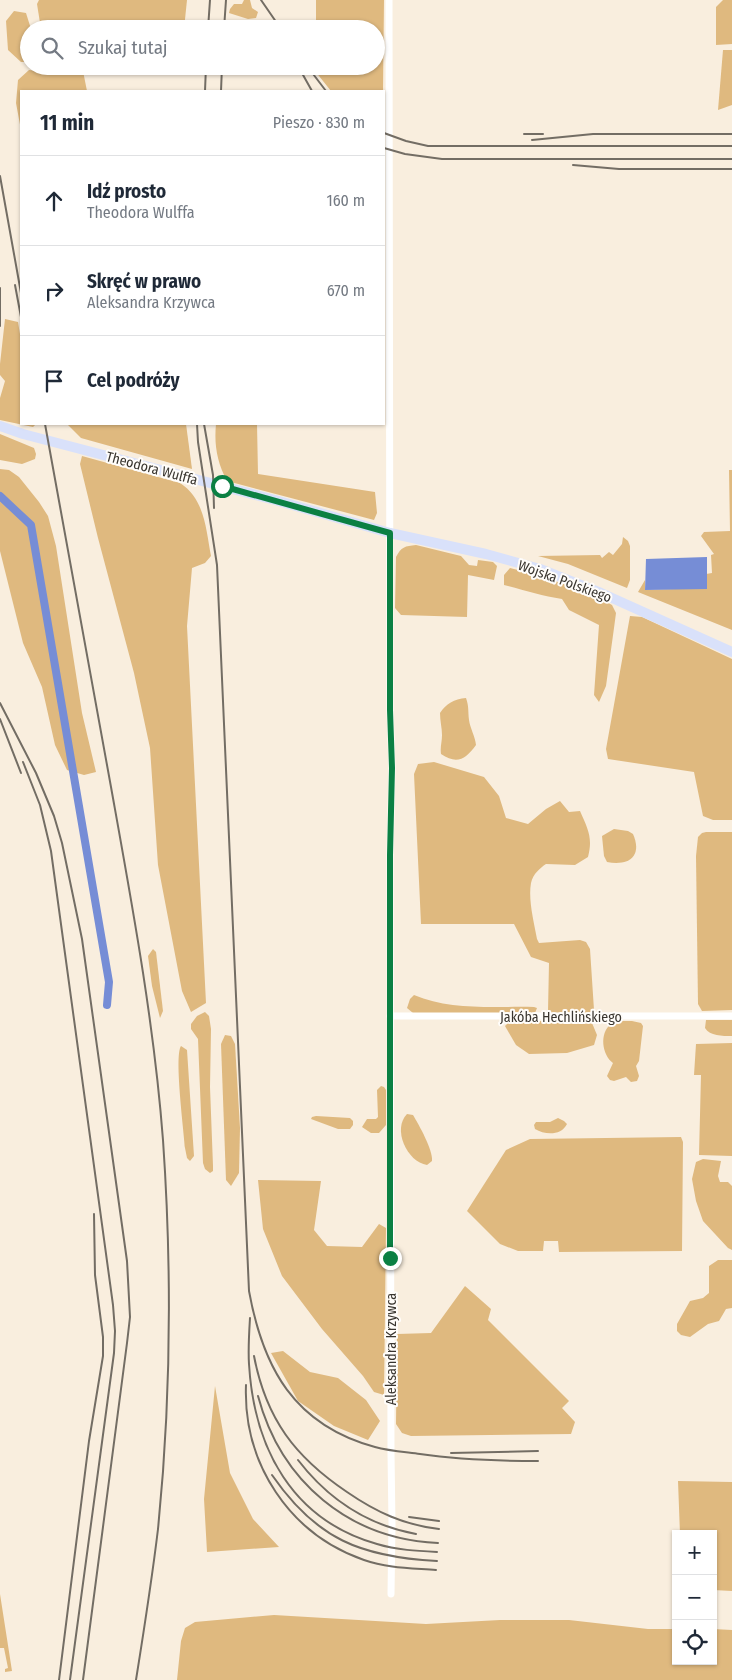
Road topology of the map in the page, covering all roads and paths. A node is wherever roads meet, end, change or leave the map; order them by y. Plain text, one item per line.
1 (388, 0) edge
2 (0, 426) edge
3 (390, 533) junction
4 (732, 652) edge
5 (390, 1016) junction
6 (732, 1016) edge
7 (391, 1594) dead end

1 - 3 street, Aleksandra Krzywca
2 - 3 street, Theodora Wulffa
3 - 4 street, Wojska Polskiego
3 - 5 street, Aleksandra Krzywca
5 - 6 street, Jakóba Hechlińskiego
5 - 7 street, Aleksandra Krzywca

